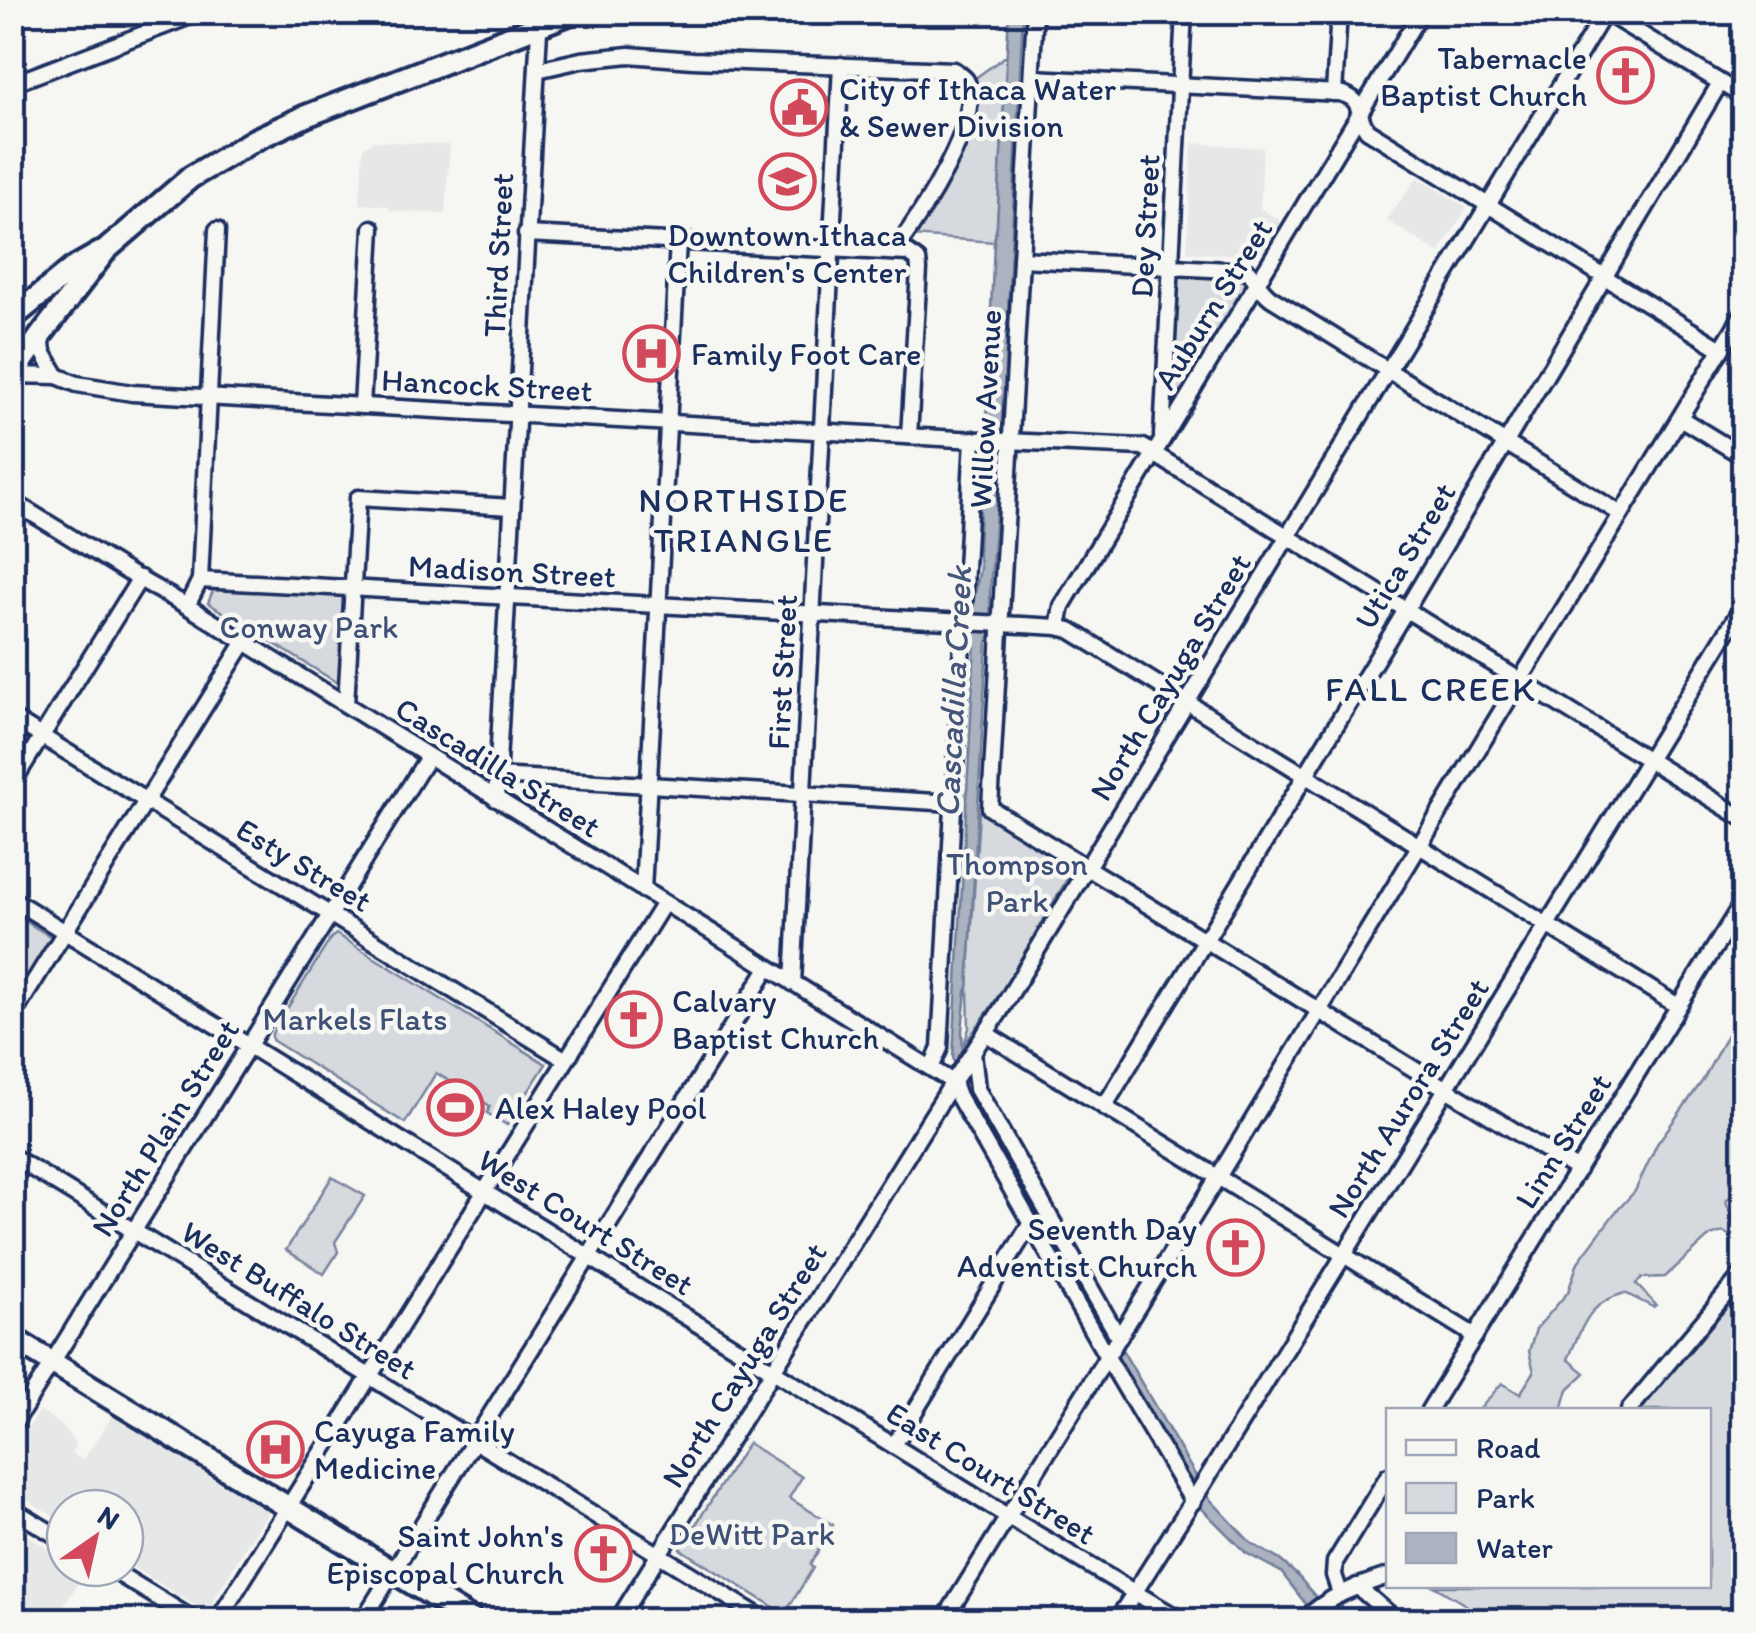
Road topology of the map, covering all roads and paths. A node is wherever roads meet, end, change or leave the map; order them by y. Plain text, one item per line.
1 (201, 12) edge
2 (574, 12) edge
3 (1035, 12) edge
4 (1184, 12) edge
5 (1338, 12) edge
6 (1422, 12) edge
7 (1604, 12) edge
8 (539, 20) edge
9 (841, 65) junction
10 (537, 70) junction
11 (1032, 78) junction
12 (1720, 83) junction
13 (12, 84) edge
14 (1180, 86) junction
15 (1334, 93) junction
16 (1744, 97) edge
17 (1361, 115) junction
18 (1489, 205) junction
19 (372, 228) dead end
20 (217, 230) dead end
21 (526, 234) junction
22 (678, 242) junction
23 (832, 249) junction
24 (106, 250) junction
25 (902, 252) junction
26 (1021, 259) junction
27 (1171, 266) junction
28 (1605, 276) junction
29 (1256, 286) junction
30 (1744, 312) edge
31 (12, 318) edge
32 (41, 334) junction
33 (1721, 349) junction
34 (1389, 370) junction
35 (13, 376) edge
36 (57, 376) junction
37 (208, 397) junction
38 (362, 406) junction
39 (516, 414) junction
40 (1680, 418) junction
41 (668, 423) junction
42 (822, 431) junction
43 (909, 436) junction
44 (976, 439) junction
45 (1007, 441) junction
46 (1506, 443) junction
47 (1158, 447) junction
48 (1744, 457) edge
49 (12, 501) edge
50 (512, 507) junction
51 (1621, 514) junction
52 (1287, 536) junction
53 (140, 578) junction
54 (200, 580) junction
55 (352, 590) junction
56 (506, 598) junction
57 (1744, 604) edge
58 (187, 606) junction
59 (658, 606) junction
60 (1406, 610) junction
61 (813, 614) junction
62 (967, 621) junction
63 (997, 623) junction
64 (1058, 627) junction
65 (244, 643) junction
66 (1521, 681) junction
67 (1187, 702) junction
68 (346, 704) junction
69 (12, 718) edge
70 (42, 736) junction
71 (428, 757) junction
72 (1649, 760) junction
73 (1304, 775) junction
74 (498, 776) junction
75 (12, 784) edge
76 (649, 785) junction
77 (803, 794) junction
78 (496, 800) junction
79 (146, 801) junction
80 (953, 802) junction
81 (1744, 819) edge
82 (1420, 846) junction
83 (1086, 868) junction
84 (643, 890) junction
85 (12, 899) edge
86 (1744, 900) edge
87 (664, 903) junction
88 (330, 914) junction
89 (1547, 925) junction
90 (65, 932) junction
91 (1204, 941) junction
92 (768, 968) junction
93 (793, 983) junction
94 (1678, 1006) junction
95 (1319, 1012) junction
96 (12, 1016) edge
97 (985, 1033) junction
98 (249, 1046) junction
99 (973, 1052) junction
100 (566, 1060) junction
101 (930, 1068) junction
102 (953, 1082) junction
103 (1446, 1089) junction
104 (1104, 1106) junction
105 (12, 1156) edge
106 (1578, 1170) junction
107 (1218, 1178) junction
108 (485, 1191) junction
109 (1031, 1223) junction
110 (134, 1231) junction
111 (1344, 1255) junction
112 (589, 1256) junction
113 (1744, 1272) edge
114 (1475, 1336) junction
115 (12, 1338) edge
116 (1119, 1338) junction
117 (1107, 1357) junction
118 (52, 1362) junction
119 (774, 1370) junction
120 (370, 1376) junction
121 (1430, 1408) edge
122 (1631, 1408) edge
123 (12, 1426) edge
124 (475, 1440) junction
125 (894, 1445) junction
126 (1386, 1479) edge
127 (1193, 1502) junction
128 (288, 1507) junction
129 (12, 1509) edge
130 (1009, 1516) junction
131 (45, 1529) edge
132 (659, 1554) junction
133 (393, 1572) junction
134 (1386, 1577) edge
135 (1356, 1586) junction
136 (141, 1588) edge
137 (1134, 1593) junction
138 (1340, 1593) junction
139 (1307, 1617) edge
140 (194, 1620) edge
141 (218, 1620) edge
142 (363, 1620) edge
143 (472, 1620) edge
144 (618, 1620) edge
145 (766, 1620) edge
146 (944, 1620) edge
147 (1117, 1620) edge
148 (1180, 1620) edge
149 (1396, 1620) edge

1 - 13 street
2 - 8 highway
3 - 11 street, Willow Avenue
4 - 14 street, Dey Street
5 - 15 street
6 - 17 street, Auburn Street
7 - 12 street
7 - 18 street, North Cayuga Street
8 - 10 street, Third Street
8 - 24 highway
9 - 10 street
9 - 23 street, First Street
9 - 25 street
10 - 21 street, Third Street
11 - 14 street
11 - 26 street, Willow Avenue
12 - 16 street
12 - 28 street, Utica Street
14 - 15 street
14 - 27 street, Dey Street
15 - 17 street
17 - 18 street
17 - 29 street, Auburn Street
18 - 28 street
18 - 34 street, North Cayuga Street
19 - 38 street
20 - 37 street
21 - 22 street
21 - 39 street, Third Street
22 - 23 street
22 - 41 street
23 - 25 street
23 - 42 street, First Street
24 - 31 highway
24 - 32 highway
25 - 43 street
26 - 27 street
26 - 45 street, Willow Avenue
27 - 29 street
27 - 47 street, Dey Street
28 - 33 street
28 - 46 street, Utica Street
29 - 34 street
29 - 47 street, Auburn Street
30 - 33 street
32 - 35 highway
32 - 36 street
33 - 40 street
34 - 46 street
34 - 52 street, North Cayuga Street
35 - 36 street, Hancock Street
36 - 37 street, Hancock Street
37 - 38 street, Hancock Street
37 - 54 street
38 - 39 street, Hancock Street
39 - 41 street, Hancock Street
39 - 50 street, Third Street
40 - 48 street
40 - 51 street
41 - 42 street, Hancock Street
41 - 59 street
42 - 43 street, Hancock Street
42 - 61 street, First Street
43 - 44 street, Hancock Street
44 - 45 street, Hancock Street
44 - 62 street
45 - 47 street, Hancock Street
45 - 63 street, Willow Avenue
46 - 51 street
46 - 60 street, Utica Street
47 - 52 street
47 - 64 street, Auburn Street
49 - 53 street, Cascadilla Street
50 - 55 street
50 - 56 street, Third Street
51 - 66 street
52 - 60 street
52 - 67 street, North Cayuga Street
53 - 58 street, Cascadilla Street
53 - 70 street
54 - 55 street, Madison Street
54 - 58 street
55 - 56 street, Madison Street
55 - 68 street
56 - 59 street, Madison Street
56 - 74 street, Third Street
57 - 72 street, North Aurora Street
58 - 65 street, Cascadilla Street
59 - 61 street, Madison Street
59 - 76 street
60 - 66 street
60 - 73 street, Utica Street
61 - 62 street, Madison Street
61 - 77 street, First Street
62 - 63 street, Madison Street
62 - 80 street
63 - 64 street, Madison Street
63 - 83 street, Willow Avenue
64 - 67 street
65 - 68 street, Cascadilla Street
65 - 79 street
66 - 72 street
66 - 82 street
67 - 73 street
67 - 83 street, North Cayuga Street
68 - 71 street, Cascadilla Street
69 - 70 street, Esty Street
70 - 75 street
70 - 79 street, Esty Street
71 - 78 street, Cascadilla Street
71 - 88 street, North Plain Street
72 - 81 street
72 - 89 street, North Aurora Street
73 - 82 street
73 - 91 street, Utica Street
74 - 76 street
74 - 78 street, Third Street
76 - 77 street
76 - 84 street
77 - 80 street
77 - 93 street, First Street
78 - 84 street, Cascadilla Street
79 - 88 street, Esty Street
79 - 90 street
80 - 101 street
82 - 89 street
82 - 95 street
83 - 91 street
83 - 97 street, North Cayuga Street
84 - 87 street, Cascadilla Street
85 - 90 street, West Court Street
86 - 94 street, Linn Street
87 - 92 street, Cascadilla Street
87 - 100 street
88 - 98 street, North Plain Street
88 - 100 street, Esty Street
89 - 94 street
89 - 103 street, North Aurora Street
90 - 96 street
90 - 98 street, West Court Street
91 - 95 street
91 - 104 street, Utica Street
92 - 93 street, Cascadilla Street
92 - 112 street
93 - 101 street, Cascadilla Street
94 - 106 street, Linn Street
95 - 103 street
95 - 107 street
97 - 99 street, North Cayuga Street
97 - 104 street
98 - 108 street, West Court Street
98 - 110 street, North Plain Street
99 - 102 street, North Cayuga Street
99 - 116 street
100 - 108 street
101 - 102 street, Cascadilla Street
102 - 109 street
102 - 119 street, North Cayuga Street
103 - 106 street
103 - 111 street, North Aurora Street
104 - 107 street
105 - 110 street, West Buffalo Street
106 - 114 street, Linn Street
107 - 111 street
107 - 116 street
108 - 112 street, West Court Street
108 - 120 street
109 - 117 street
109 - 125 street
110 - 118 street, North Plain Street
110 - 120 street, West Buffalo Street
111 - 114 street
111 - 127 street, North Aurora Street
112 - 119 street, West Court Street
112 - 124 street
113 - 122 street
114 - 121 street, Linn Street
115 - 118 highway
116 - 117 street
117 - 127 street
117 - 130 street
118 - 123 street, North Plain Street
118 - 128 highway
119 - 125 street, East Court Street
119 - 132 street, North Cayuga Street
120 - 124 street, West Buffalo Street
120 - 128 street
124 - 132 street, West Buffalo Street
124 - 133 street
125 - 130 street, East Court Street
126 - 138 street
127 - 137 street, North Aurora Street
128 - 133 highway
128 - 141 street
129 - 131 street
130 - 137 street, East Court Street
130 - 146 street
132 - 144 street, North Cayuga Street
132 - 145 street, West Buffalo Street
133 - 142 street
133 - 143 highway
134 - 135 street
135 - 138 street
135 - 149 street
136 - 140 street
137 - 147 street, North Aurora Street
137 - 148 street, East Court Street
138 - 139 street

